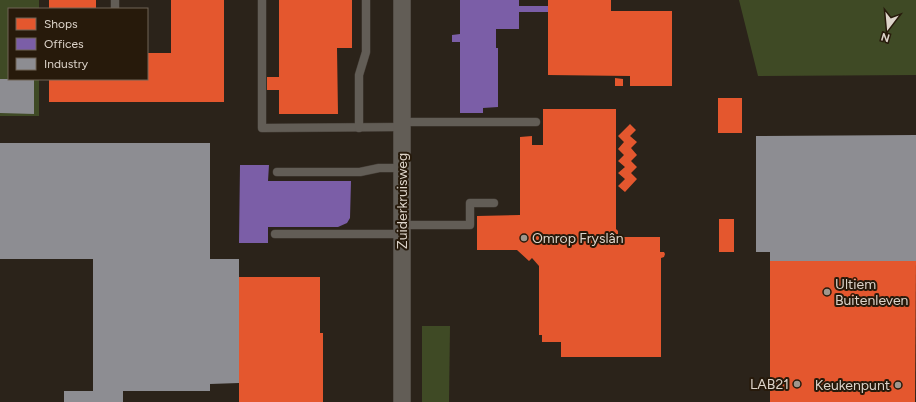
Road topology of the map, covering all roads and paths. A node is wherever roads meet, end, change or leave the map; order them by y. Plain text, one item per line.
1 (262, 0) edge
2 (366, 0) edge
3 (402, 0) edge
4 (536, 122) dead end
5 (402, 125) junction
6 (359, 128) junction
7 (402, 168) junction
8 (277, 172) dead end
9 (494, 203) dead end
10 (402, 229) junction
11 (275, 234) dead end
12 (402, 402) edge

1 - 6 lane
2 - 6 lane
3 - 5 street, Zuiderkruisweg
4 - 5 lane
5 - 6 lane
5 - 7 street, Zuiderkruisweg
7 - 8 lane
7 - 10 street, Zuiderkruisweg
9 - 10 lane
10 - 11 lane
10 - 12 street, Zuiderkruisweg

